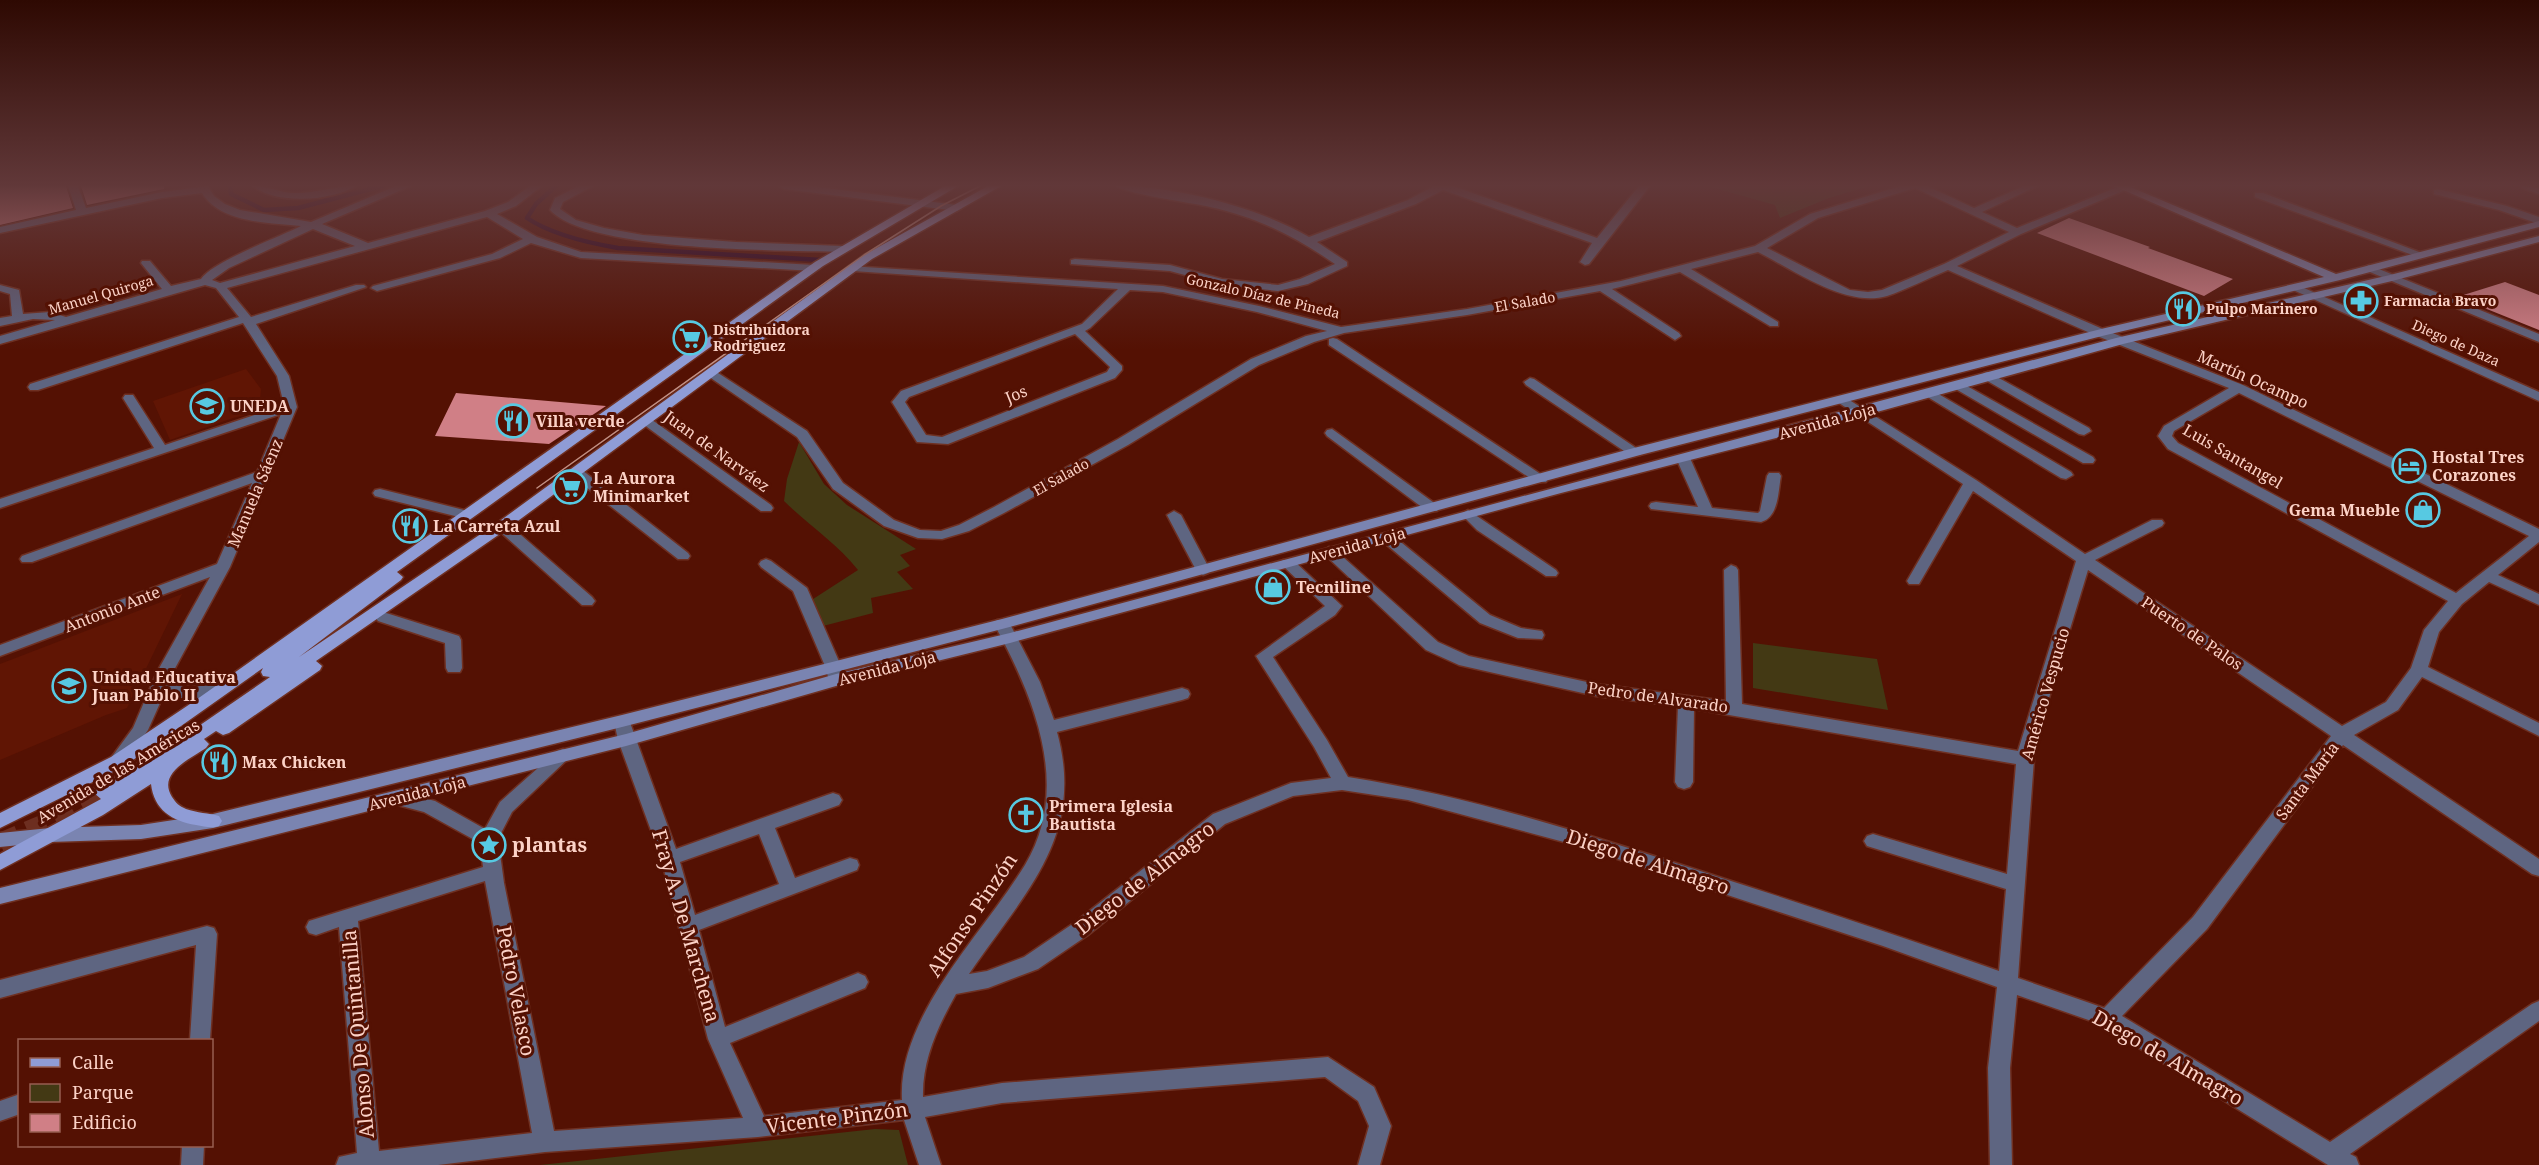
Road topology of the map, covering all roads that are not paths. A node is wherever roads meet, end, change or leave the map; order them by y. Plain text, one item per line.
1 (279, 240) edge
2 (349, 240) edge
3 (388, 240) edge
4 (530, 240) edge
5 (531, 240) edge
6 (681, 240) edge
7 (858, 240) edge
8 (898, 240) edge
9 (1594, 240) edge
10 (1772, 240) edge
11 (1999, 240) edge
12 (2248, 240) edge
13 (2382, 240) edge
14 (2474, 240) edge
15 (2530, 240) edge
16 (1309, 241) edge
17 (1599, 242) joint
18 (371, 245) junction
19 (1759, 248) junction
20 (842, 250) junction
21 (2422, 255) junction
22 (1075, 262) dead end
23 (1585, 262) dead end
24 (146, 263) dead end
25 (817, 266) junction
26 (1948, 266) junction
27 (854, 267) junction
28 (1682, 268) junction
29 (2369, 268) junction
30 (2333, 277) junction
31 (2392, 278) junction
32 (205, 282) junction
33 (2355, 285) junction
34 (220, 286) junction
35 (1128, 286) junction
36 (360, 287) dead end
37 (1601, 287) junction
38 (2295, 287) junction
39 (0, 288) edge
40 (377, 288) dead end
41 (169, 291) junction
42 (2313, 296) junction
43 (18, 319) junction
44 (247, 320) junction
45 (66, 321) junction
46 (0, 322) edge
47 (1774, 324) dead end
48 (1077, 330) junction
49 (1343, 330) junction
50 (2101, 333) junction
51 (1675, 336) dead end
52 (2539, 338) edge
53 (0, 340) edge
54 (2120, 341) junction
55 (1333, 342) dead end
56 (711, 374) junction
57 (1988, 376) junction
58 (1530, 382) dead end
59 (1958, 385) junction
60 (34, 387) dead end
61 (2238, 388) junction
62 (1930, 393) junction
63 (2539, 397) edge
64 (129, 398) dead end
65 (1842, 400) junction
66 (291, 407) junction
67 (1861, 412) junction
68 (648, 421) junction
69 (2084, 431) dead end
70 (1332, 433) dead end
71 (160, 449) junction
72 (1635, 452) junction
73 (1683, 458) junction
74 (2088, 460) dead end
75 (576, 473) junction
76 (264, 474) junction
77 (2066, 475) dead end
78 (1774, 476) dead end
79 (1541, 479) junction
80 (515, 481) junction
81 (1971, 483) junction
82 (380, 493) dead end
83 (0, 504) edge
84 (1656, 506) dead end
85 (766, 508) dead end
86 (1432, 508) junction
87 (1707, 512) junction
88 (1468, 514) junction
89 (467, 515) junction
90 (1174, 515) dead end
91 (2157, 523) dead end
92 (502, 526) junction
93 (2539, 535) edge
94 (1386, 537) junction
95 (1329, 552) junction
96 (683, 556) dead end
97 (457, 557) junction
98 (27, 559) dead end
99 (2084, 560) junction
100 (1288, 563) junction
101 (766, 564) dead end
102 (223, 567) junction
103 (1203, 570) junction
104 (1731, 570) dead end
105 (1551, 573) dead end
106 (2486, 575) junction
107 (1914, 581) dead end
108 (2457, 600) junction
109 (2539, 600) edge
110 (587, 601) dead end
111 (383, 616) junction
112 (1006, 631) junction
113 (1536, 635) dead end
114 (0, 651) edge
115 (269, 655) junction
116 (454, 669) dead end
117 (2419, 669) junction
118 (165, 672) junction
119 (835, 673) junction
120 (1182, 694) dead end
121 (1686, 702) junction
122 (1734, 708) junction
123 (1048, 729) junction
124 (2539, 730) edge
125 (624, 731) junction
126 (2342, 734) junction
127 (563, 755) junction
128 (2025, 759) junction
129 (117, 762) junction
130 (168, 766) junction
131 (1684, 782) dead end
132 (1342, 783) junction
133 (396, 798) junction
134 (833, 800) dead end
135 (0, 820) edge
136 (213, 821) junction
137 (765, 825) junction
138 (50, 835) junction
139 (489, 839) junction
140 (0, 840) edge
141 (1873, 841) dead end
142 (670, 858) junction
143 (0, 863) edge
144 (850, 865) dead end
145 (2539, 868) edge
146 (495, 871) junction
147 (2014, 884) junction
148 (790, 889) junction
149 (0, 896) edge
150 (348, 916) junction
151 (687, 926) junction
152 (316, 927) dead end
153 (858, 982) dead end
154 (2008, 983) junction
155 (950, 987) junction
156 (0, 989) edge
157 (2539, 1010) edge
158 (2107, 1018) junction
159 (200, 1039) edge
160 (718, 1039) junction
161 (18, 1105) edge
162 (913, 1109) junction
163 (0, 1111) edge
164 (758, 1128) junction
165 (545, 1142) junction
166 (193, 1147) edge
167 (2340, 1160) edge
168 (369, 1162) junction
169 (192, 1165) edge
170 (347, 1165) edge
171 (930, 1165) edge
172 (1369, 1165) edge
173 (2001, 1165) edge

1 - 32 street
2 - 18 street
3 - 18 street
4 - 40 street
5 - 25 street
6 - 20 street
7 - 20 main road, Avenida de las Américas
8 - 27 main road, Avenida de las Américas
9 - 17 street
10 - 19 street, El Salado
11 - 26 street
12 - 30 main road
13 - 21 street
14 - 21 main road, Avenida Loja
15 - 31 main road, Avenida Loja
16 - 22 street
17 - 23 street
18 - 34 street
19 - 26 street
19 - 28 street, El Salado
20 - 25 main road, Avenida de las Américas
21 - 29 main road, Avenida Loja
24 - 41 street
25 - 80 main road, Avenida de las Américas
26 - 50 street, Martín Ocampo
27 - 35 street, Gonzalo Díaz de Pineda
27 - 56 main road, Avenida de las Américas
28 - 37 street, El Salado
28 - 47 street
29 - 30 main road, Avenida Loja
29 - 31 street
30 - 33 main road
30 - 38 main road, Avenida Loja
31 - 33 main road, Avenida Loja
31 - 52 street
32 - 34 street, Manuel Quiroga
32 - 41 street, Manuel Quiroga
33 - 42 main road, Avenida Loja
34 - 44 street
35 - 48 street
35 - 49 street, Gonzalo Díaz de Pineda
36 - 44 street
37 - 49 street, El Salado
37 - 51 street
38 - 42 street, Diego de Daza
38 - 50 main road, Avenida Loja
39 - 43 street
41 - 45 street, Manuel Quiroga
42 - 54 main road, Avenida Loja
42 - 63 street, Diego de Daza
43 - 45 street
43 - 46 street
44 - 60 street
44 - 66 street
45 - 53 street, Manuel Quiroga
48 - 48 street, Jos
49 - 56 street, El Salado
50 - 54 street, Martín Ocampo
50 - 65 main road, Avenida Loja
54 - 57 main road, Avenida Loja
54 - 61 street, Martín Ocampo
55 - 79 street
56 - 68 main road, Avenida de las Américas
57 - 59 main road, Avenida Loja
57 - 69 street
58 - 72 street
59 - 62 main road, Avenida Loja
59 - 74 street
61 - 93 street, Martín Ocampo
61 - 108 street, Luis Santangel
62 - 67 main road, Avenida Loja
62 - 77 street
64 - 71 street
65 - 67 street, Puerto de Palos
65 - 72 main road, Avenida Loja
66 - 71 street
66 - 76 street, Manuela Sáenz
67 - 73 main road, Avenida Loja
67 - 81 street, Puerto de Palos
68 - 75 main road, Avenida de las Américas
68 - 85 street, Juan de Narváez
70 - 86 street
71 - 83 street
72 - 79 main road, Avenida Loja
73 - 87 street
73 - 88 main road, Avenida Loja
75 - 92 main road, Avenida de las Américas
75 - 96 street
76 - 98 street
76 - 102 street, Manuela Sáenz
78 - 87 street
79 - 86 main road, Avenida Loja
80 - 89 main road, Avenida de las Américas
80 - 97 main road, Avenida de las Américas
81 - 99 street, Puerto de Palos
81 - 107 street
82 - 89 street
84 - 87 street
86 - 103 main road, Avenida Loja
88 - 94 main road, Avenida Loja
88 - 105 street
89 - 115 main road, Avenida de las Américas
90 - 103 street
91 - 99 street
92 - 97 main road, Avenida de las Américas
92 - 110 street
93 - 106 street, Santa María
94 - 95 main road, Avenida Loja
94 - 113 street
95 - 100 main road, Avenida Loja
95 - 121 street, Pedro de Alvarado
97 - 111 main road, Avenida de las Américas
99 - 126 street, Puerto de Palos
99 - 128 street, Américo Vespucio
100 - 112 main road, Avenida Loja
100 - 132 street
101 - 119 street
102 - 114 street, Antonio Ante
102 - 118 street, Manuela Sáenz
103 - 112 main road, Avenida Loja
104 - 122 street
106 - 108 street, Santa María
106 - 109 street
108 - 117 street, Santa María
111 - 116 street
111 - 130 main road, Avenida de las Américas
112 - 119 main road, Avenida Loja
112 - 123 street, Alfonso Pinzón
115 - 118 street
115 - 129 main road, Avenida de las Américas
117 - 124 street
117 - 126 street, Santa María
118 - 129 street, Manuela Sáenz
119 - 125 main road, Avenida Loja
120 - 123 street
121 - 122 street, Pedro de Alvarado
121 - 131 street
122 - 128 street, Pedro de Alvarado
123 - 155 street, Alfonso Pinzón
125 - 127 main road, Avenida Loja
125 - 136 main road, Avenida Loja
125 - 142 street, Fray A. De Marchena
126 - 145 street, Puerto de Palos
126 - 158 street, Santa María
127 - 133 main road, Avenida Loja
127 - 139 street
128 - 147 street, Américo Vespucio
129 - 135 main road, Avenida de las Américas
130 - 136 main road
130 - 138 main road, Avenida de las Américas
132 - 154 street, Diego de Almagro
132 - 155 street, Diego de Almagro
133 - 139 street
133 - 149 main road, Avenida Loja
134 - 137 street
136 - 138 main road, Avenida Loja
137 - 142 street
137 - 148 street
138 - 140 main road, Avenida Loja
138 - 143 main road, Avenida de las Américas
139 - 146 street, Pedro Velasco
141 - 147 street
142 - 151 street, Fray A. De Marchena
144 - 148 street
146 - 150 street, Alonso De Quintanilla
146 - 165 street, Pedro Velasco
147 - 154 street, Américo Vespucio
148 - 151 street
150 - 152 street
150 - 168 street, Alonso De Quintanilla
151 - 160 street, Fray A. De Marchena
153 - 160 street
154 - 158 street, Diego de Almagro
154 - 173 street, Américo Vespucio
155 - 162 street, Alfonso Pinzón
156 - 159 street
157 - 167 street
158 - 167 street, Diego de Almagro
160 - 164 street, Fray A. De Marchena
161 - 163 street
162 - 164 street, Vicente Pinzón
162 - 171 street, Alfonso Pinzón
162 - 172 street, Vicente Pinzón
164 - 165 street, Vicente Pinzón
165 - 168 street, Vicente Pinzón
166 - 169 street
168 - 170 street, Vicente Pinzón

